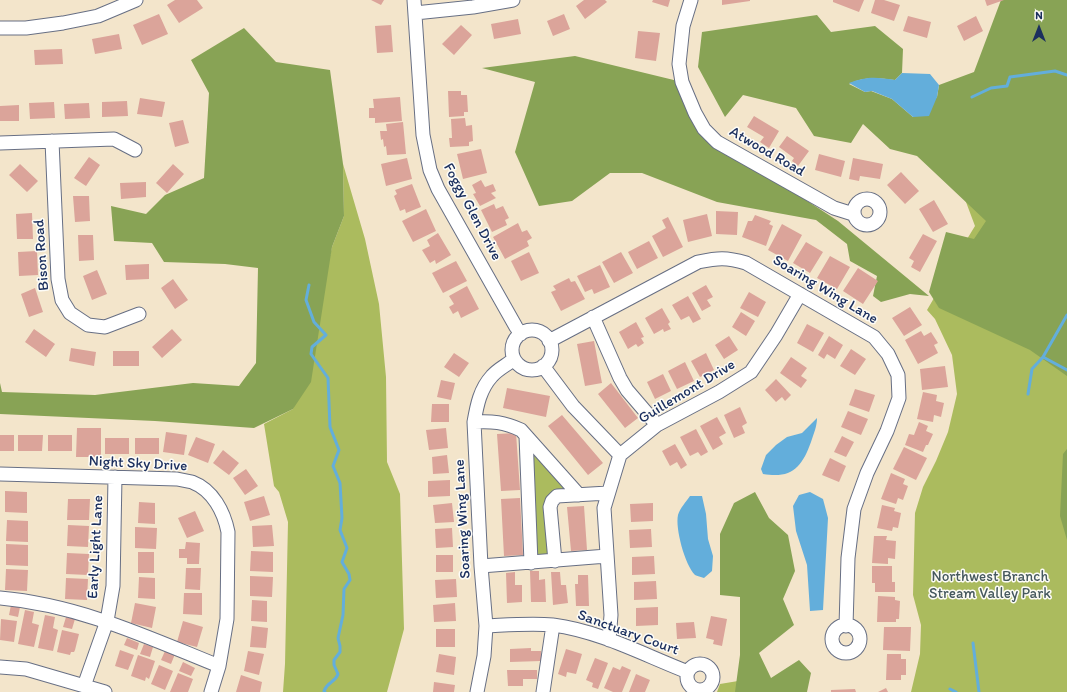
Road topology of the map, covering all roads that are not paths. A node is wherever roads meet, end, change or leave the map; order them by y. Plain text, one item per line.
1 (136, 0) edge
2 (414, 0) edge
3 (513, 0) edge
4 (692, 0) edge
5 (415, 13) junction
6 (0, 28) edge
7 (52, 142) junction
8 (0, 144) edge
9 (135, 150) dead end
10 (853, 214) dead end
11 (800, 294) junction
12 (139, 314) dead end
13 (593, 317) junction
14 (521, 334) junction
15 (549, 340) junction
16 (514, 359) junction
17 (543, 366) junction
18 (474, 422) junction
19 (657, 425) junction
20 (526, 436) junction
21 (620, 455) junction
22 (0, 474) edge
23 (115, 477) junction
24 (608, 493) junction
25 (579, 495) junction
26 (607, 556) junction
27 (555, 561) junction
28 (531, 563) junction
29 (481, 566) junction
30 (0, 598) edge
31 (107, 621) junction
32 (552, 625) junction
33 (486, 626) junction
34 (846, 626) dead end
35 (609, 640) junction
36 (0, 658) edge
37 (219, 666) junction
38 (0, 667) edge
39 (19, 668) junction
40 (688, 672) dead end
41 (84, 686) junction
42 (105, 692) edge
43 (211, 692) edge
44 (477, 692) edge
45 (543, 692) edge

1 - 6 street
2 - 5 street, Foggy Glen Drive
3 - 5 street
4 - 10 street, Atwood Road
5 - 14 street, Foggy Glen Drive
7 - 8 street
7 - 9 street
7 - 12 street, Bison Road
11 - 13 street, Soaring Wing Lane
11 - 19 street, Guillemont Drive
11 - 34 street, Soaring Wing Lane
13 - 15 street, Soaring Wing Lane
13 - 19 street
14 - 15 street
14 - 16 street
15 - 17 street
16 - 17 street
16 - 18 street, Soaring Wing Lane
17 - 21 street
18 - 20 street
18 - 29 street, Soaring Wing Lane
19 - 21 street, Guillemont Drive
20 - 25 street
20 - 28 street
21 - 24 street
22 - 23 street, Night Sky Drive
23 - 31 street, Early Light Lane
23 - 37 street, Night Sky Drive
24 - 25 street
24 - 26 street
25 - 27 street
26 - 27 street
26 - 35 street
27 - 28 street
28 - 29 street
29 - 33 street, Soaring Wing Lane
30 - 31 street
31 - 37 street
31 - 41 street, Early Light Lane
32 - 33 street, Sanctuary Court
32 - 35 street, Sanctuary Court
32 - 45 street
33 - 44 street, Soaring Wing Lane
35 - 40 street, Sanctuary Court
36 - 39 street
37 - 43 street, Night Sky Drive
38 - 39 street
39 - 41 street
41 - 42 street

